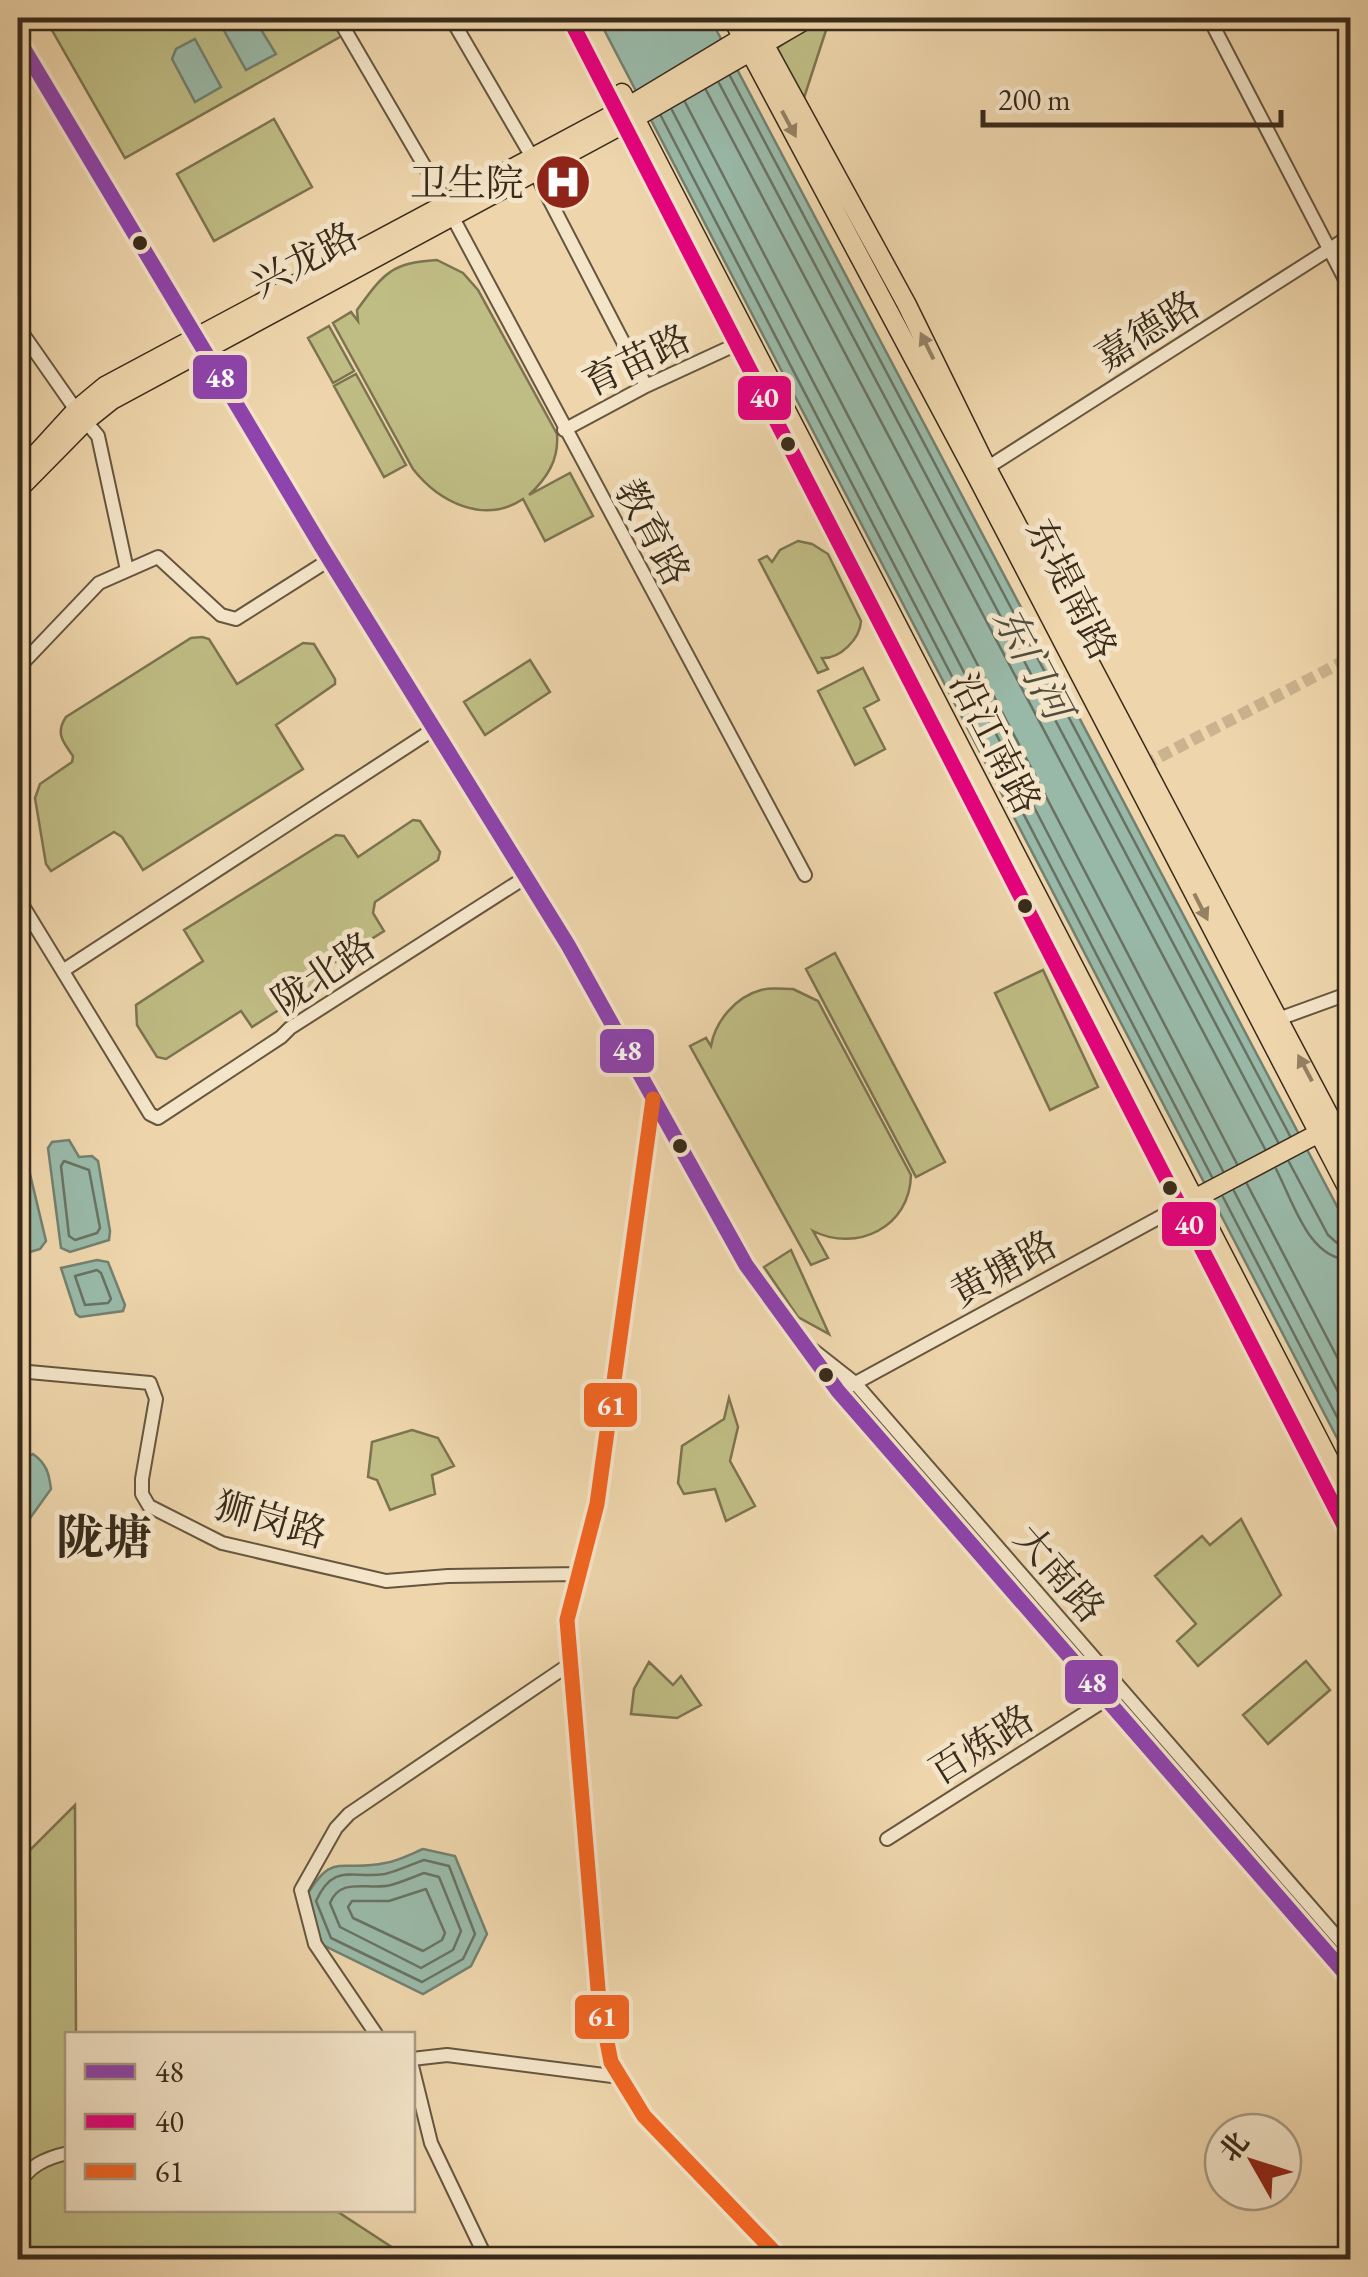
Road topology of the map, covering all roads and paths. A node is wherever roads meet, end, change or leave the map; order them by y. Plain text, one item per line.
1 (338, 18) edge
2 (452, 18) edge
3 (569, 18) edge
4 (581, 18) edge
5 (732, 18) edge
6 (775, 18) edge
7 (809, 18) edge
8 (1210, 18) edge
9 (753, 36) edge
10 (18, 39) edge
11 (631, 112) junction
12 (534, 164) junction
13 (449, 210) junction
14 (1350, 236) edge
15 (1330, 249) junction
16 (1350, 289) edge
17 (18, 326) edge
18 (200, 343) junction
19 (735, 346) junction
20 (646, 386) junction
21 (81, 415) junction
22 (564, 430) junction
23 (981, 471) junction
24 (18, 474) edge
25 (18, 490) edge
26 (329, 560) junction
27 (127, 570) junction
28 (18, 668) edge
29 (434, 729) junction
30 (806, 875) dead end
31 (526, 877) junction
32 (18, 898) edge
33 (64, 970) junction
34 (1350, 993) edge
35 (1270, 1022) junction
36 (653, 1100) junction
37 (1335, 1127) edge
38 (1350, 1154) edge
39 (1350, 1193) edge
40 (1187, 1202) junction
41 (794, 1335) junction
42 (18, 1371) edge
43 (855, 1383) junction
44 (838, 1391) junction
45 (1350, 1500) edge
46 (1350, 1537) edge
47 (579, 1574) junction
48 (570, 1664) junction
49 (1107, 1699) junction
50 (886, 1839) dead end
51 (1350, 1952) edge
52 (1350, 1979) edge
53 (375, 2032) edge
54 (415, 2062) edge
55 (415, 2075) edge
56 (620, 2078) junction
57 (65, 2154) edge
58 (18, 2187) edge
59 (488, 2260) edge
60 (782, 2260) edge

1 - 13 street, 教育路
2 - 12 street
3 - 11 main road, 沿江南路
4 - 11 main road, 沿江南路
5 - 9 main road, 东堤南路
6 - 9 main road
7 - 9 main road
8 - 15 street
9 - 11 main road, 兴龙路
9 - 23 main road, 东堤南路
10 - 18 street, 大南路
11 - 12 main road, 兴龙路
11 - 19 main road, 沿江南路
11 - 40 main road, 沿江南路
12 - 13 main road, 兴龙路
12 - 20 street
13 - 18 main road, 兴龙路
13 - 22 street, 教育路
14 - 15 street, 嘉德路
15 - 16 street
15 - 23 street, 嘉德路
17 - 21 street
18 - 21 main road, 兴龙路
18 - 26 street, 大南路
19 - 20 street, 育苗路
19 - 40 main road, 沿江南路
20 - 22 street, 育苗路
21 - 24 main road, 兴龙路
21 - 25 main road, 兴龙路
21 - 27 street
22 - 30 street, 教育路
23 - 35 main road, 东堤南路
26 - 27 street
26 - 29 street, 大南路
27 - 28 street
29 - 31 street, 大南路
29 - 33 street
31 - 33 street, 陇北路
31 - 36 street, 大南路
32 - 33 street
34 - 35 street
35 - 37 main road, 东堤南路
36 - 41 street, 大南路
36 - 47 street
37 - 38 main road, 东堤南路
37 - 39 main road, 东堤南路
37 - 40 main road
40 - 43 street, 黄塘路
40 - 45 main road, 沿江南路
40 - 46 main road, 沿江南路
41 - 43 street, 大南路
41 - 44 street, 大南路
42 - 47 street, 狮岗路
43 - 44 street, 黄塘路
43 - 51 street, 大南路
44 - 49 street, 大南路
47 - 48 street
48 - 53 street
48 - 56 street
49 - 50 street, 百炼路
49 - 52 street, 大南路
54 - 56 street
55 - 59 street
56 - 60 street
57 - 58 street

